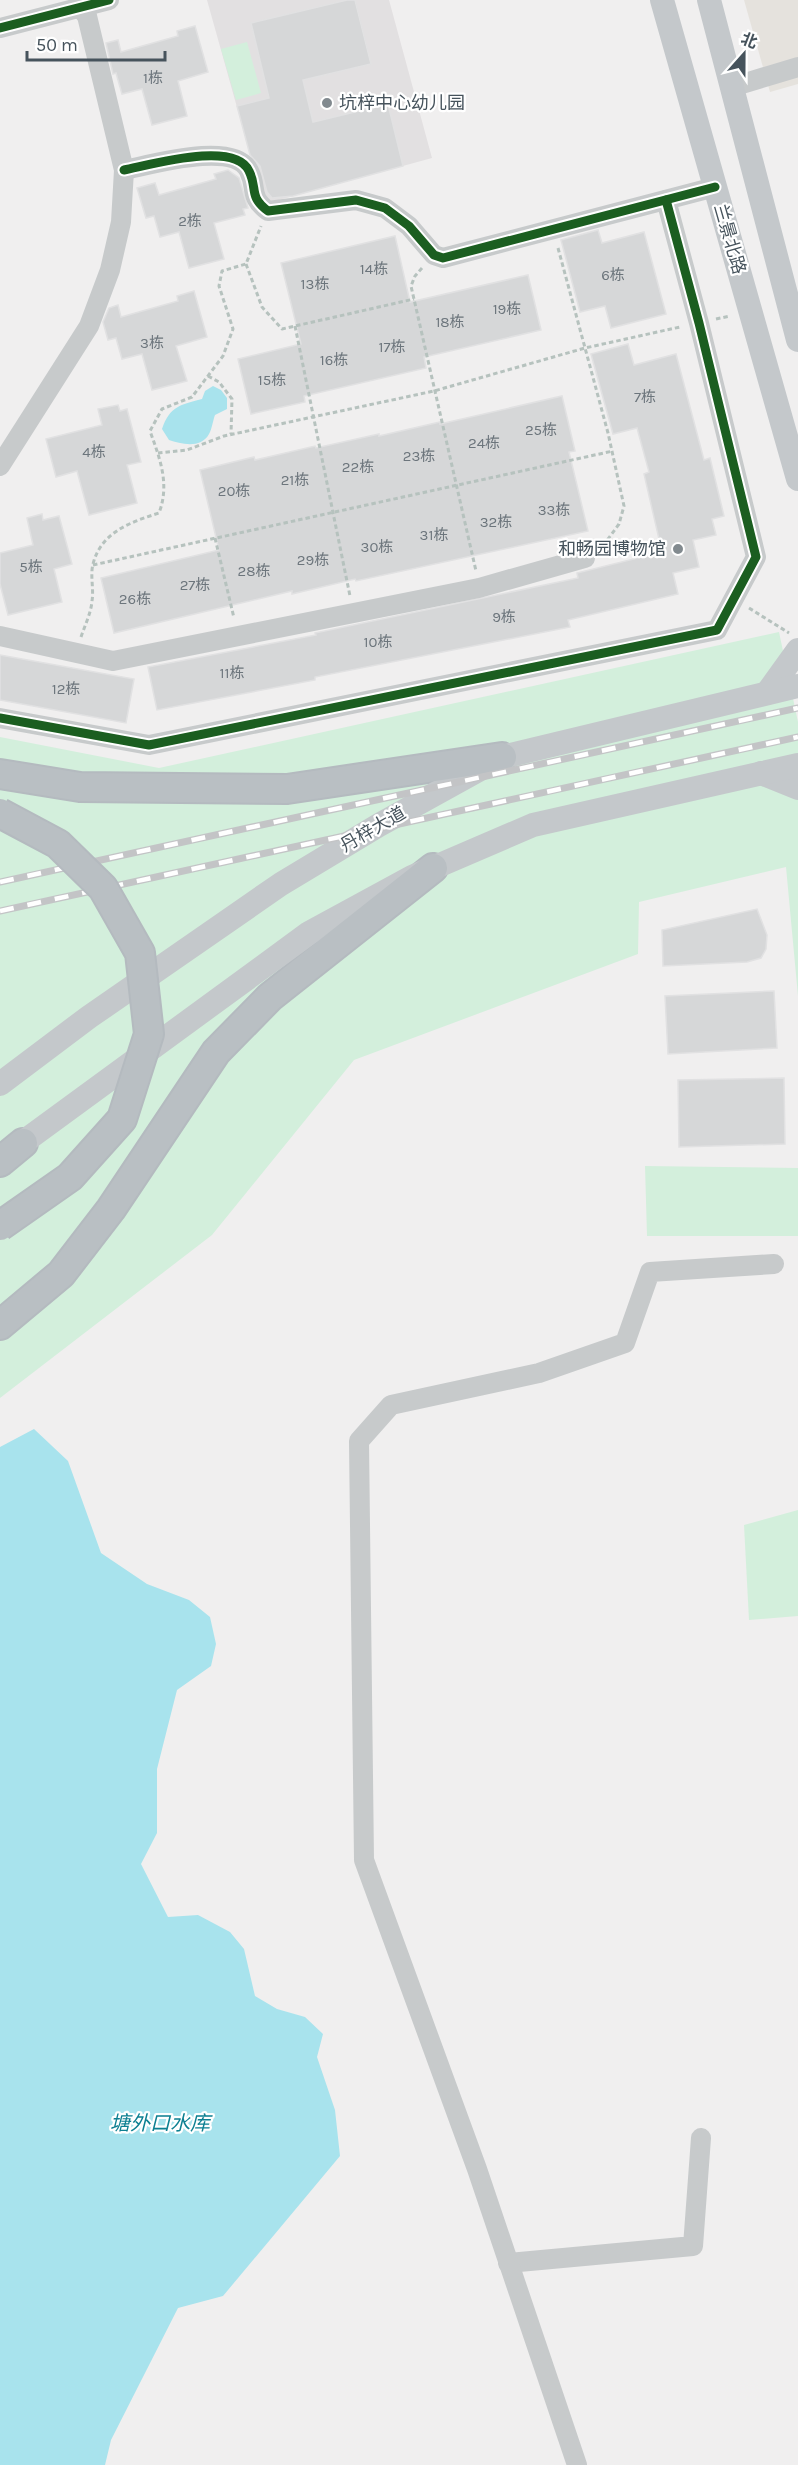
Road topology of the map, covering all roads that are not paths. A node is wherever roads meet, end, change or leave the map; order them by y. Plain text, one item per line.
1 (109, 0) edge
2 (662, 0) edge
3 (709, 0) edge
4 (80, 7) junction
5 (0, 28) edge
6 (798, 67) edge
7 (732, 87) junction
8 (124, 170) junction
9 (715, 187) junction
10 (666, 200) junction
11 (797, 332) edge
12 (0, 443) edge
13 (0, 466) edge
14 (798, 479) edge
15 (585, 558) road end
16 (0, 636) edge
17 (798, 650) edge
18 (798, 686) edge
19 (767, 693) junction
20 (0, 718) edge
21 (502, 757) junction
22 (798, 765) edge
23 (761, 773) junction
24 (0, 774) edge
25 (798, 788) edge
26 (0, 813) edge
27 (433, 868) junction
28 (0, 1083) edge
29 (23, 1143) joint
30 (0, 1160) edge
31 (0, 1226) edge
32 (774, 1264) dead end
33 (0, 1325) edge
34 (701, 2138) dead end
35 (508, 2263) junction
36 (577, 2465) edge

1 - 4 street
2 - 9 main road, 兰景北路
3 - 7 main road
4 - 5 street
4 - 8 street
4 - 12 street
6 - 7 street
7 - 11 main road
8 - 10 street
8 - 13 street
9 - 10 street
9 - 14 main road, 兰景北路
10 - 20 street
15 - 16 street
17 - 19 main road
18 - 19 main road, 丹梓大道
19 - 21 main road, 丹梓大道
21 - 24 highway
21 - 28 main road, 丹梓大道
22 - 23 main road
23 - 25 main road
23 - 27 main road
26 - 31 highway, bridge
27 - 29 main road
27 - 33 highway
29 - 30 highway
32 - 35 street
34 - 35 street
35 - 36 street

